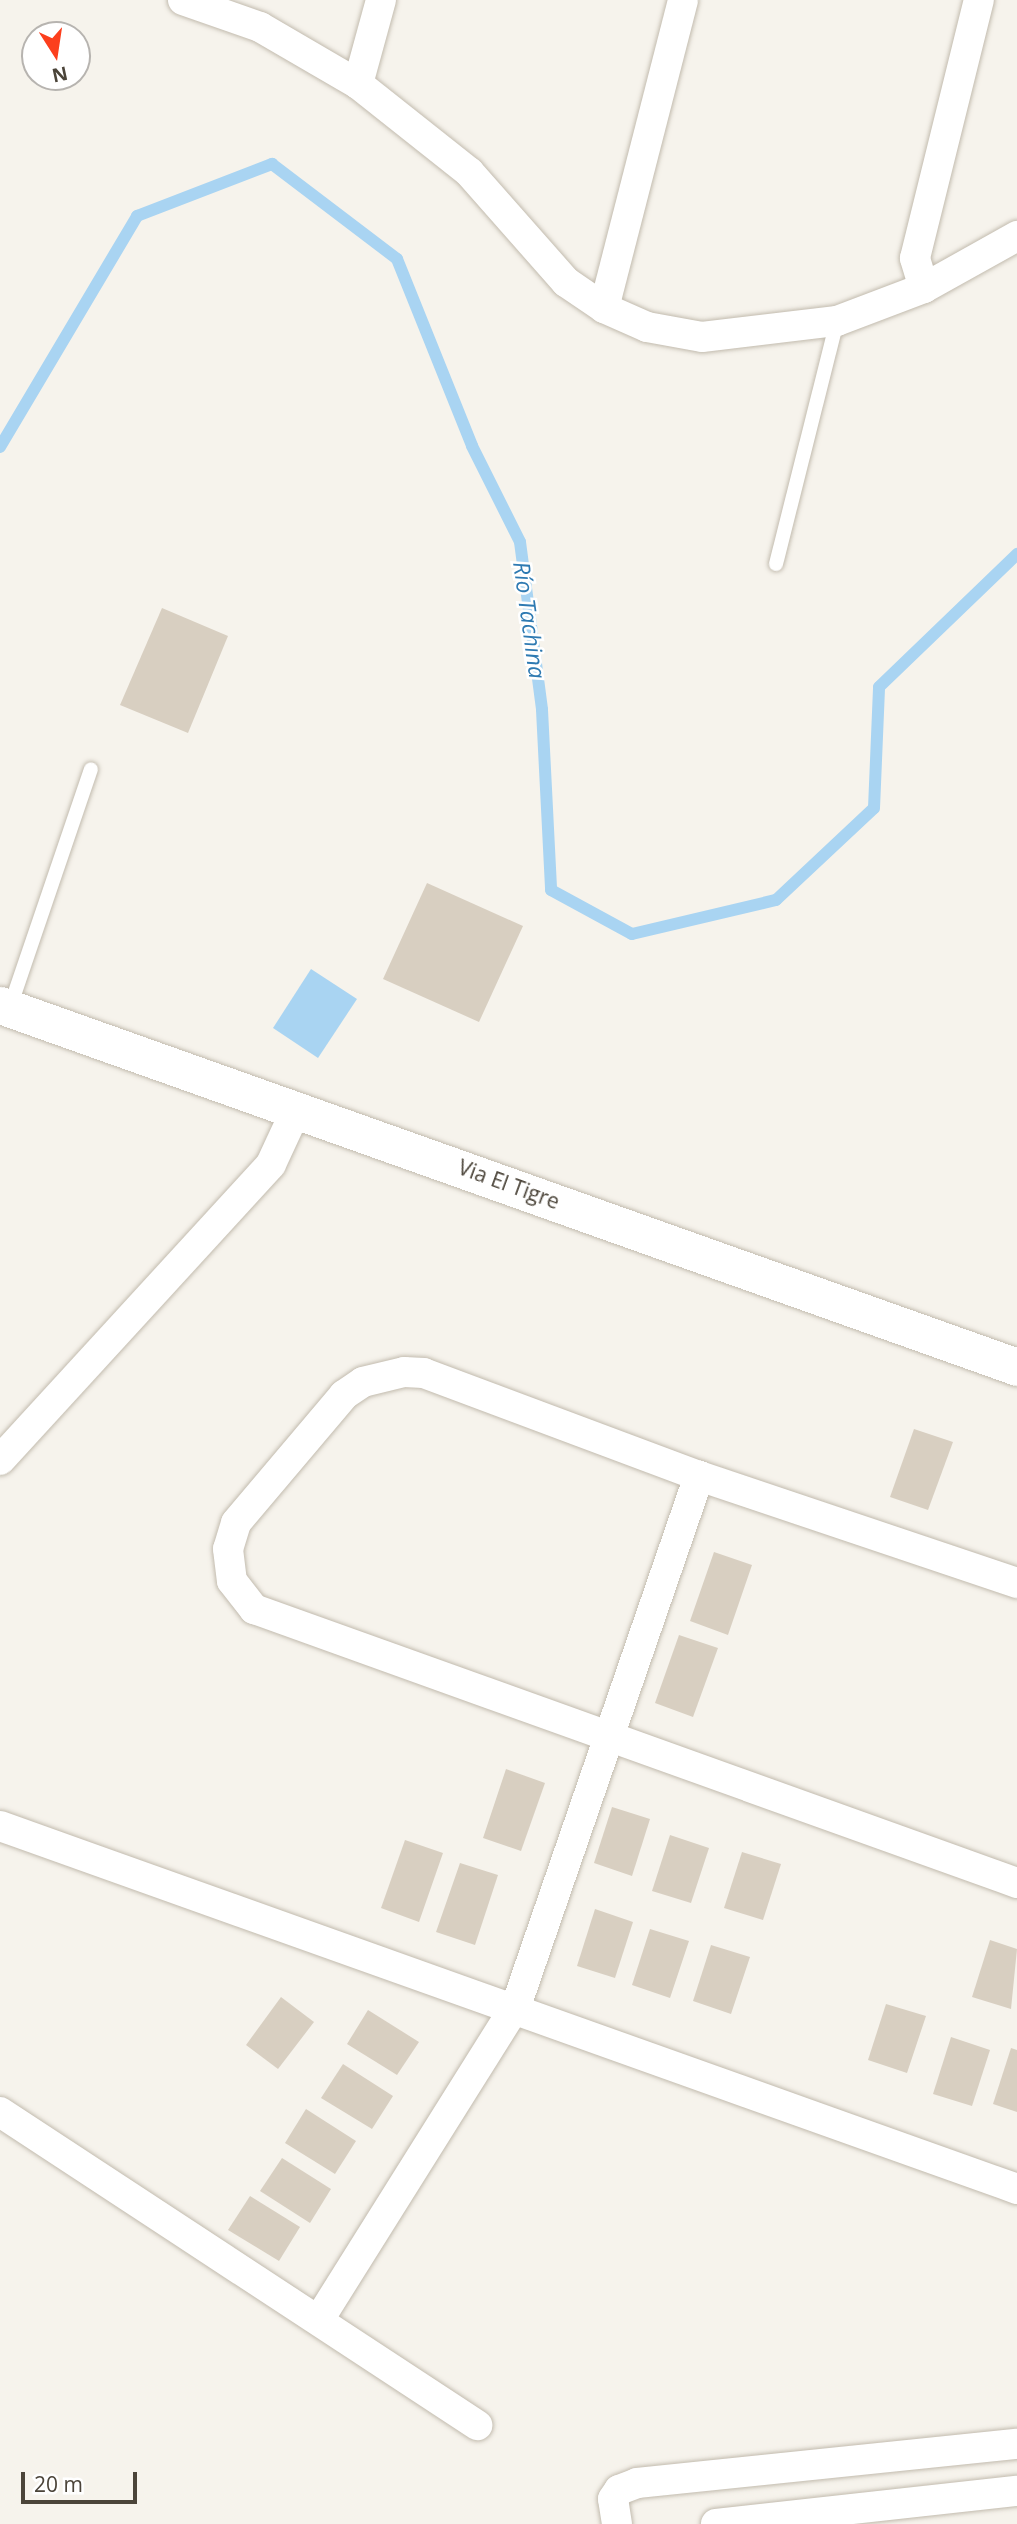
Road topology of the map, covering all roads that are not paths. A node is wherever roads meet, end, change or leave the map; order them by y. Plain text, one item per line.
1 (183, 0) edge
2 (381, 0) edge
3 (683, 0) edge
4 (979, 0) edge
5 (358, 84) junction
6 (1017, 236) edge
7 (924, 288) junction
8 (604, 308) junction
9 (837, 321) junction
10 (776, 565) dead end
11 (91, 769) dead end
12 (5, 1007) edge
13 (297, 1108) junction
14 (1017, 1367) edge
15 (0, 1460) edge
16 (699, 1476) junction
17 (1017, 1584) edge
18 (608, 1738) junction
19 (0, 1826) edge
20 (1017, 1883) edge
21 (516, 2006) junction
22 (0, 2112) edge
23 (1017, 2189) edge
24 (320, 2318) junction
25 (477, 2425) dead end
26 (1017, 2444) edge
27 (1017, 2491) edge
28 (618, 2524) edge
29 (716, 2524) edge

1 - 5 street
2 - 5 street
3 - 8 street
4 - 7 street
5 - 8 street
6 - 7 street
7 - 9 street
8 - 9 street
9 - 10 lane
11 - 12 lane
12 - 13 street, Via El Tigre
13 - 14 street, Via El Tigre
13 - 15 street
16 - 17 street
16 - 18 street
16 - 18 street
18 - 20 street
18 - 21 street
19 - 21 street
21 - 23 street
21 - 24 street
22 - 24 street
24 - 25 street
26 - 28 street
27 - 29 street

